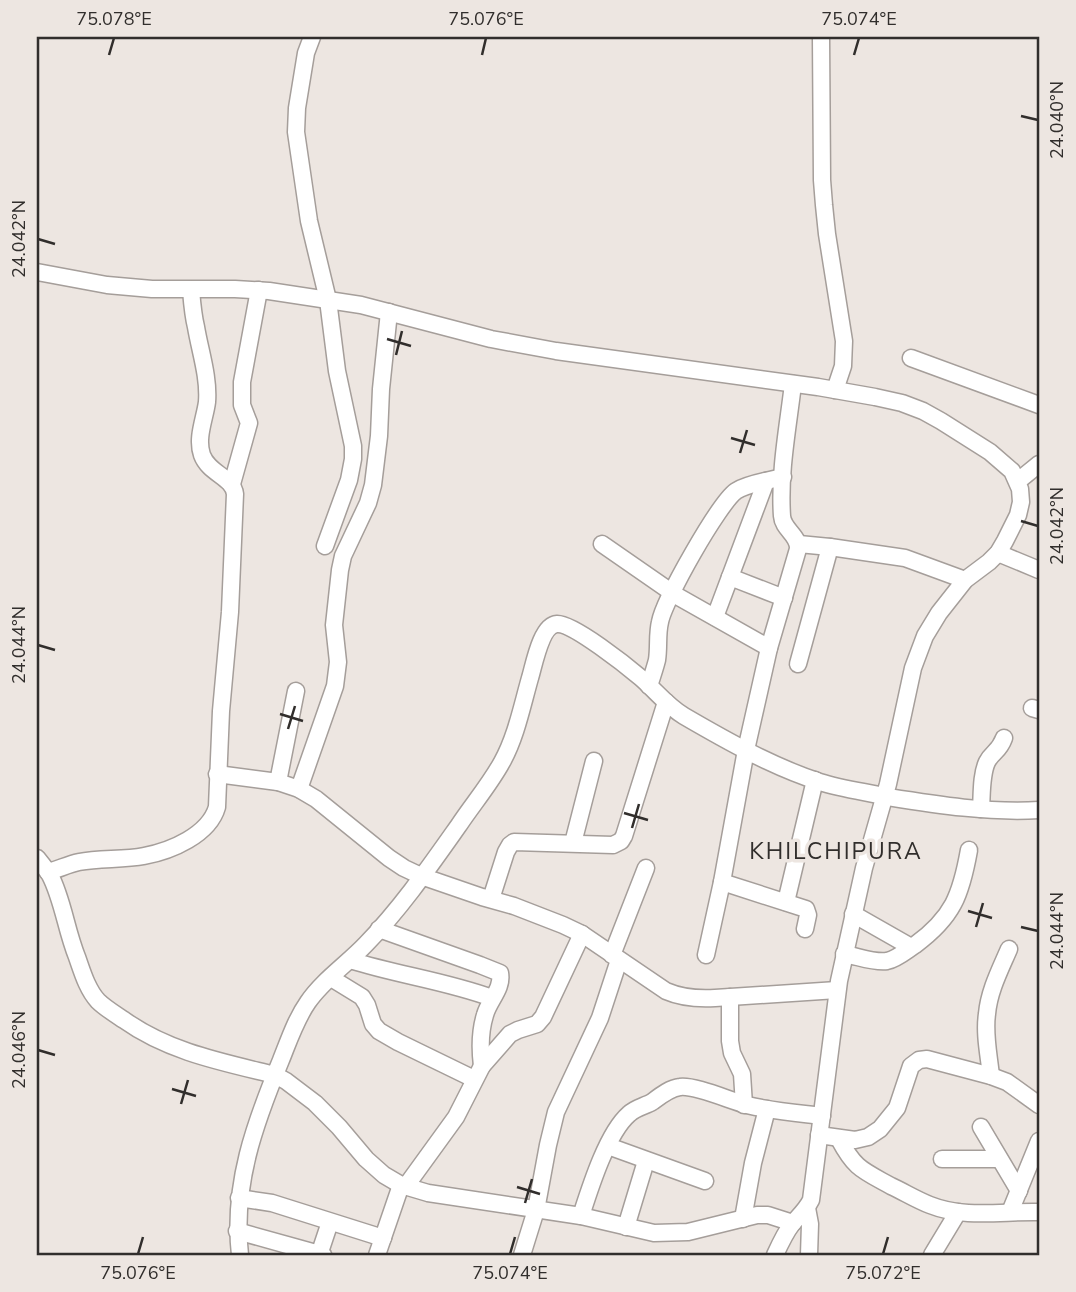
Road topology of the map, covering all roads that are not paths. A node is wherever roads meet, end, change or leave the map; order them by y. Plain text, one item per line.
1 (312, 37) edge
2 (821, 37) edge
3 (37, 272) edge
4 (191, 290) junction
5 (259, 290) junction
6 (328, 300) junction
7 (388, 312) junction
8 (911, 358) dead end
9 (793, 384) junction
10 (835, 390) junction
11 (1039, 405) edge
12 (1039, 464) edge
13 (783, 477) junction
14 (766, 481) junction
15 (1018, 481) junction
16 (232, 484) junction
17 (602, 544) dead end
18 (799, 544) junction
19 (325, 546) dead end
20 (830, 547) junction
21 (998, 553) junction
22 (1039, 570) edge
23 (730, 577) junction
24 (965, 580) junction
25 (671, 592) junction
26 (784, 598) junction
27 (715, 617) junction
28 (769, 649) junction
29 (798, 664) dead end
30 (649, 686) junction
31 (296, 691) dead end
32 (666, 702) junction
33 (1004, 738) dead end
34 (746, 750) junction
35 (594, 761) dead end
36 (218, 774) junction
37 (815, 780) junction
38 (278, 782) junction
39 (299, 789) junction
40 (884, 796) junction
41 (981, 809) junction
42 (1039, 810) edge
43 (573, 843) junction
44 (969, 850) dead end
45 (37, 858) edge
46 (646, 869) dead end
47 (48, 872) junction
48 (421, 876) junction
49 (722, 882) junction
50 (491, 899) junction
51 (786, 902) junction
52 (853, 914) junction
53 (379, 929) junction
54 (805, 929) dead end
55 (582, 934) junction
56 (911, 947) junction
57 (1009, 949) dead end
58 (844, 954) junction
59 (706, 955) dead end
60 (616, 958) junction
61 (350, 960) junction
62 (331, 978) junction
63 (837, 990) junction
64 (730, 997) junction
65 (492, 998) junction
66 (478, 1073) junction
67 (275, 1075) junction
68 (991, 1076) junction
69 (744, 1104) junction
70 (1039, 1105) edge
71 (767, 1109) junction
72 (822, 1116) junction
73 (981, 1127) dead end
74 (819, 1135) junction
75 (839, 1139) junction
76 (1039, 1141) edge
77 (608, 1146) junction
78 (942, 1159) dead end
79 (999, 1159) junction
80 (646, 1161) junction
81 (705, 1181) dead end
82 (403, 1186) junction
83 (1019, 1191) junction
84 (239, 1198) junction
85 (807, 1208) junction
86 (536, 1210) junction
87 (958, 1212) junction
88 (1010, 1212) junction
89 (1039, 1212) edge
90 (581, 1216) junction
91 (743, 1219) junction
92 (330, 1222) junction
93 (793, 1223) junction
94 (626, 1227) junction
95 (237, 1231) junction
96 (383, 1238) junction
97 (284, 1250) edge
98 (240, 1255) edge
99 (320, 1255) edge
100 (377, 1255) edge
101 (522, 1255) edge
102 (775, 1255) edge
103 (808, 1255) edge
104 (932, 1255) edge

1 - 6 street
2 - 10 street
3 - 4 street
4 - 5 street
4 - 16 street
5 - 6 street
5 - 16 street
6 - 7 street
6 - 19 street
7 - 9 street
7 - 39 street
8 - 11 street
9 - 10 street
9 - 13 street
10 - 15 street
12 - 15 street
13 - 14 street
13 - 18 street
14 - 23 street
14 - 25 street
15 - 21 street
16 - 36 street
17 - 25 street
18 - 20 street
18 - 26 street
20 - 24 street
20 - 29 street
21 - 22 street
21 - 24 street
23 - 26 street
23 - 27 street
24 - 40 street
25 - 27 street
25 - 30 street
26 - 28 street
27 - 28 street
28 - 34 street
30 - 32 street
30 - 48 street
31 - 38 street
32 - 34 street
32 - 43 street
33 - 41 street
34 - 37 street
34 - 49 street
35 - 43 street
36 - 38 street
36 - 47 street
37 - 40 street
37 - 51 street
38 - 39 street
39 - 48 street
40 - 41 street
40 - 52 street
41 - 42 street
43 - 50 street
44 - 56 street
45 - 47 street
46 - 60 street
47 - 67 street
48 - 50 street
48 - 53 street
49 - 51 street
49 - 59 street
50 - 55 street
51 - 54 street
52 - 56 street
52 - 58 street
53 - 61 street
53 - 65 street
55 - 60 street
55 - 66 street
56 - 58 street
57 - 68 street
58 - 63 street
60 - 64 street
60 - 86 street
61 - 62 street
61 - 65 street
62 - 66 street
62 - 67 street
63 - 64 street
63 - 72 street
64 - 69 street
65 - 66 street
66 - 82 street
67 - 82 street
67 - 84 street
68 - 70 street
68 - 75 street
69 - 71 street
69 - 77 street
71 - 72 street
71 - 91 street
72 - 74 street
73 - 79 street
74 - 75 street
74 - 85 street
75 - 87 street
76 - 83 street
77 - 80 street
77 - 90 street
78 - 79 street
79 - 83 street
80 - 81 street
80 - 94 street
82 - 86 street
82 - 96 street
83 - 88 street
84 - 92 street
84 - 95 street
85 - 93 street
85 - 103 street
86 - 90 street
86 - 101 street
87 - 88 street
87 - 104 street
88 - 89 street
90 - 94 street
91 - 93 street
91 - 94 street
92 - 96 street
92 - 99 street
93 - 102 street
95 - 97 street
95 - 98 street
96 - 100 street
97 - 99 street

